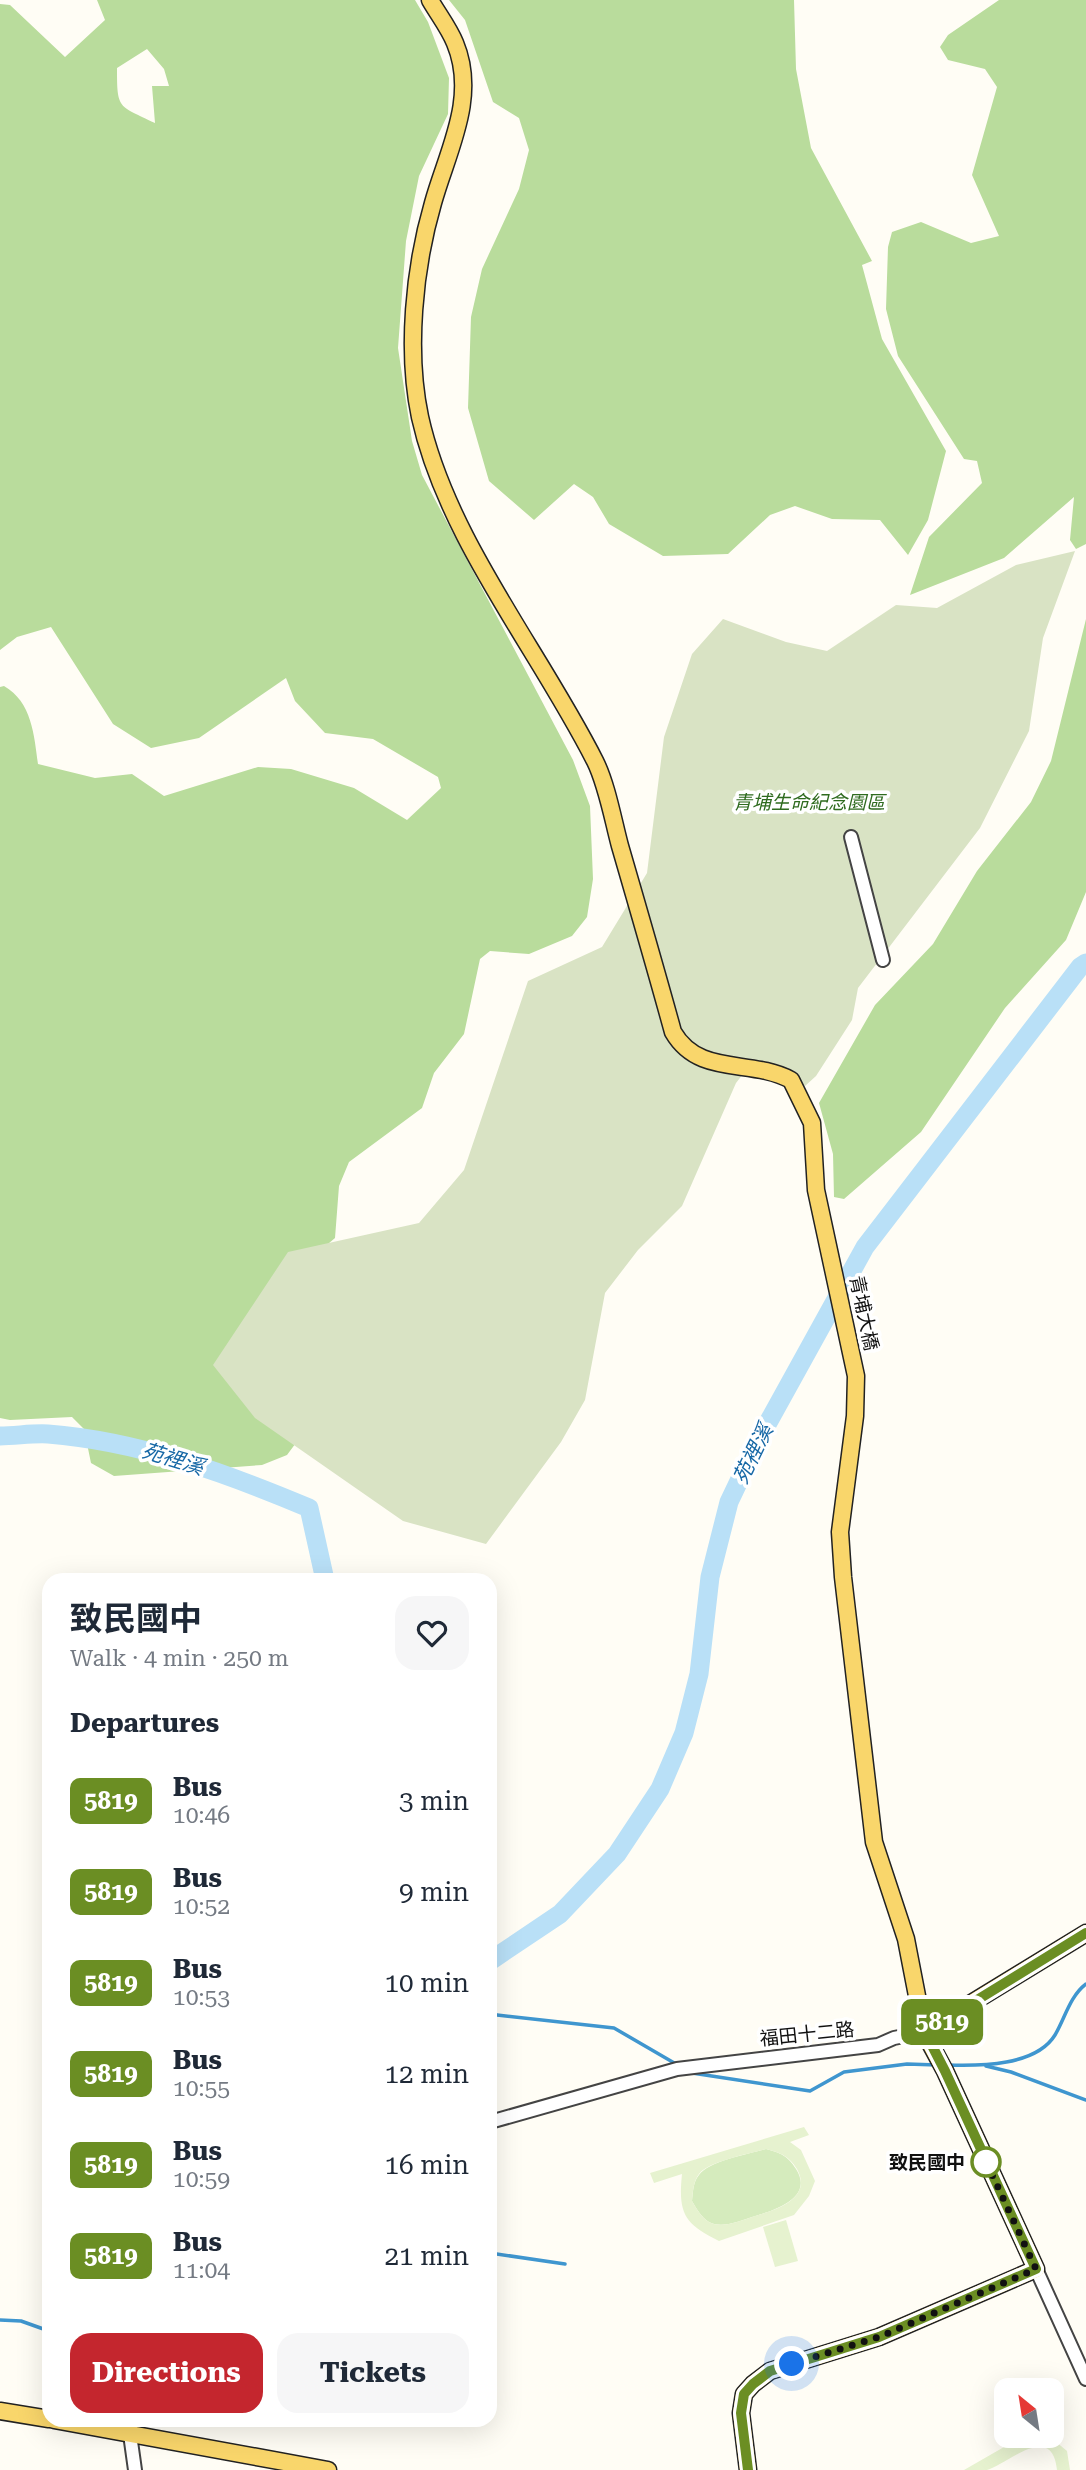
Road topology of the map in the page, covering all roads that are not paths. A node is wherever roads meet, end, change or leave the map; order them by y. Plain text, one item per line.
1 (430, 0) edge
2 (850, 837) dead end
3 (883, 960) dead end
4 (1086, 1933) edge
5 (925, 2032) junction
6 (497, 2120) edge
7 (1036, 2269) junction
8 (1086, 2379) edge
9 (0, 2411) edge
10 (42, 2418) edge
11 (129, 2427) edge
12 (135, 2470) edge
13 (328, 2470) edge
14 (748, 2470) edge

1 - 5 main road, 青埔大橋
2 - 3 street
4 - 5 main road
5 - 6 street, 福田十二路
5 - 7 main road, 青埔大橋
7 - 8 street
7 - 14 main road
9 - 10 main road
11 - 12 street
11 - 13 main road

